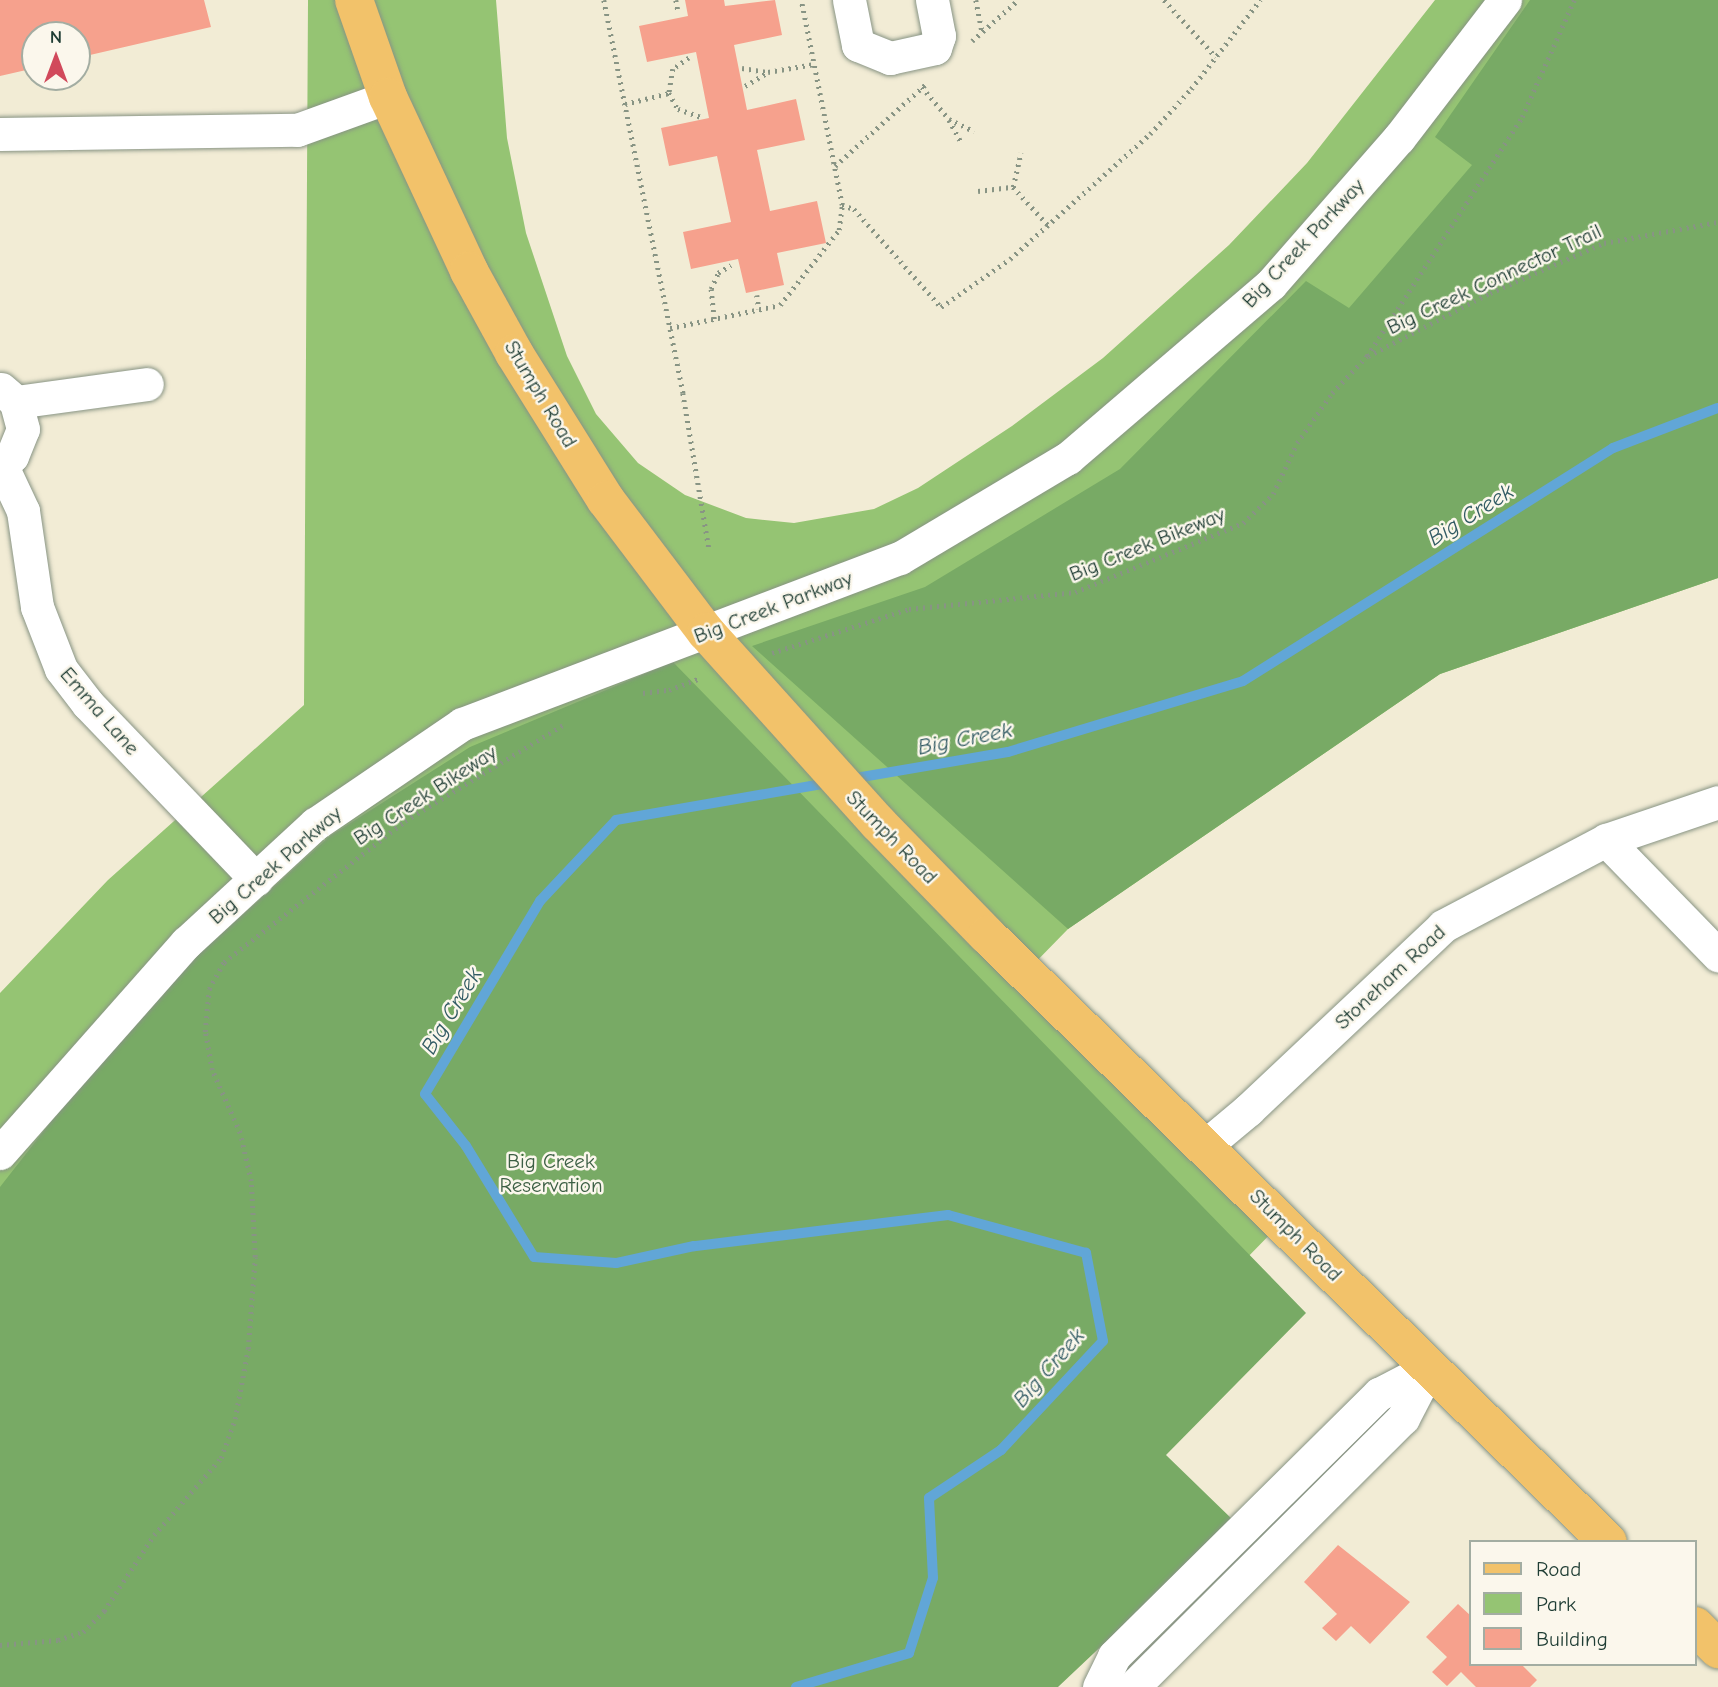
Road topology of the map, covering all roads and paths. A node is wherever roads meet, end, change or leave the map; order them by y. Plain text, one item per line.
1 (354, 0) edge
2 (604, 0) edge
3 (676, 0) edge
4 (801, 0) edge
5 (849, 0) edge
6 (932, 0) edge
7 (976, 0) edge
8 (1164, 0) edge
9 (1260, 0) edge
10 (1505, 0) edge
11 (1574, 0) edge
12 (678, 10) dead end
13 (983, 32) dead end
14 (1216, 57) junction
15 (689, 58) dead end
16 (814, 64) junction
17 (742, 68) dead end
18 (768, 72) junction
19 (745, 86) dead end
20 (922, 87) dead end
21 (668, 93) junction
22 (388, 97) junction
23 (625, 104) junction
24 (701, 117) dead end
25 (949, 119) junction
26 (974, 131) dead end
27 (0, 134) edge
28 (961, 142) dead end
29 (1021, 153) dead end
30 (1013, 187) junction
31 (978, 191) dead end
32 (842, 205) junction
33 (1718, 222) edge
34 (1049, 226) junction
35 (731, 265) dead end
36 (757, 295) dead end
37 (759, 309) junction
38 (714, 318) junction
39 (670, 328) junction
40 (1367, 356) junction
41 (147, 384) dead end
42 (8, 395) edge
43 (1, 465) edge
44 (709, 548) dead end
45 (706, 632) junction
46 (784, 650) dead end
47 (682, 686) dead end
48 (634, 695) dead end
49 (570, 720) dead end
50 (1718, 802) edge
51 (1606, 840) junction
52 (256, 878) junction
53 (1718, 955) edge
54 (1206, 1145) junction
55 (0, 1153) edge
56 (1429, 1367) junction
57 (1606, 1540) edge
58 (1697, 1628) edge
59 (0, 1645) edge
60 (1718, 1649) edge
61 (1099, 1687) edge
62 (1133, 1687) edge

1 - 22 main road, Stumph Road
2 - 23 path
3 - 12 path
4 - 16 path
5 - 6 street
7 - 13 path
8 - 14 path
9 - 14 path
10 - 45 street, Big Creek Parkway
11 - 40 path, Big Creek Bikeway
14 - 34 path
15 - 21 path
16 - 18 path
16 - 32 path
17 - 18 path
18 - 19 path
20 - 25 path
21 - 23 path
21 - 24 path
22 - 27 street
22 - 45 main road, Stumph Road
23 - 39 path
25 - 26 path
25 - 28 path
29 - 30 path
30 - 31 path
30 - 34 path
32 - 34 path
32 - 37 path
33 - 40 path, Big Creek Connector Trail
35 - 38 path
36 - 37 path
37 - 38 path
38 - 39 path
39 - 44 path
40 - 46 path, Big Creek Bikeway
41 - 42 street, Emma Lane
42 - 43 street, Emma Lane
43 - 52 street, Emma Lane
45 - 52 street, Big Creek Parkway
45 - 54 main road, Stumph Road
47 - 48 path
49 - 59 path, Big Creek Bikeway
50 - 51 street, Stoneham Road
51 - 53 street
51 - 54 street, Stoneham Road
52 - 55 street, Big Creek Parkway
54 - 56 main road, Stumph Road
56 - 57 main road, Stumph Road
56 - 61 street
56 - 62 street
58 - 60 main road

